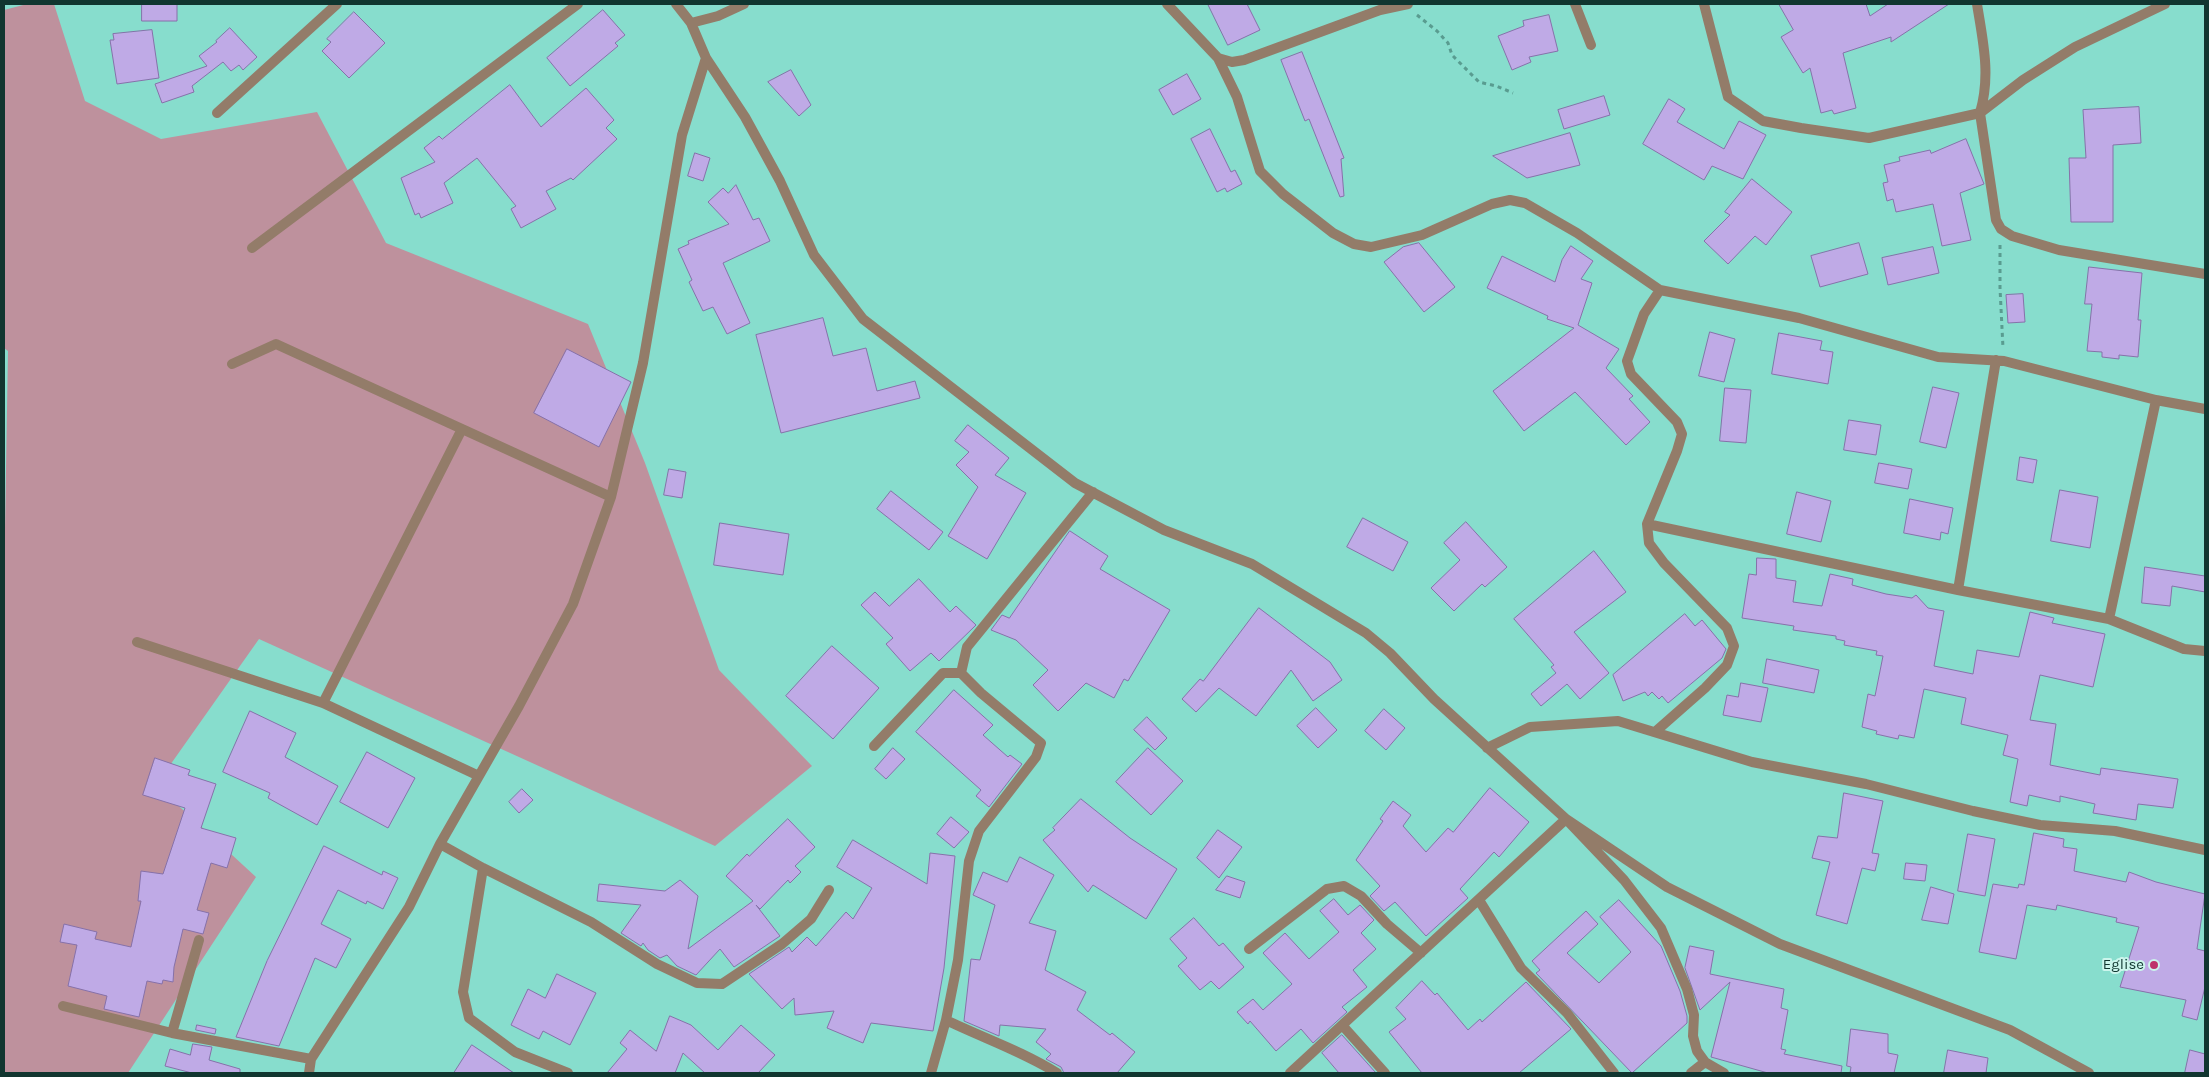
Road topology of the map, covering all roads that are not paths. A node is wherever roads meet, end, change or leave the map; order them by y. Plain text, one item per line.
1 (337, 4) edge
2 (578, 4) edge
3 (676, 4) edge
4 (744, 4) edge
5 (1167, 4) edge
6 (1406, 4) edge
7 (1575, 4) edge
8 (1706, 4) edge
9 (1977, 4) edge
10 (2164, 4) edge
11 (691, 23) junction
12 (1591, 45) dead end
13 (706, 58) junction
14 (1218, 58) junction
15 (217, 113) dead end
16 (1980, 113) junction
17 (252, 248) dead end
18 (2205, 274) edge
19 (1660, 290) junction
20 (2000, 361) junction
21 (232, 364) dead end
22 (2156, 400) junction
23 (2205, 409) edge
24 (462, 428) junction
25 (1093, 492) junction
26 (611, 496) junction
27 (1647, 524) junction
28 (1958, 590) junction
29 (2109, 619) junction
30 (137, 642) dead end
31 (2205, 651) edge
32 (961, 673) junction
33 (323, 703) junction
34 (1655, 732) junction
35 (874, 746) dead end
36 (1487, 748) junction
37 (479, 776) junction
38 (1566, 819) junction
39 (440, 844) junction
40 (2205, 850) edge
41 (483, 868) junction
42 (829, 890) dead end
43 (1479, 900) junction
44 (199, 940) dead end
45 (1249, 949) dead end
46 (1421, 954) junction
47 (63, 1006) dead end
48 (946, 1020) junction
49 (1342, 1025) junction
50 (172, 1033) junction
51 (311, 1059) junction
52 (1706, 1062) junction
53 (309, 1073) edge
54 (568, 1073) edge
55 (931, 1073) edge
56 (1057, 1073) edge
57 (1290, 1073) edge
58 (1385, 1073) edge
59 (1614, 1073) edge
60 (1691, 1073) edge
61 (1724, 1073) edge
62 (2089, 1073) edge

1 - 15 street
2 - 17 street
3 - 11 street
4 - 11 street
5 - 14 street
6 - 14 street
7 - 12 street
8 - 16 street
9 - 16 street
10 - 16 street
11 - 13 street
13 - 25 street
13 - 26 street
14 - 19 street
16 - 18 street
19 - 20 street
19 - 27 street
20 - 22 street
20 - 28 street
21 - 24 street
22 - 23 street
22 - 29 street
24 - 26 street
24 - 33 street
25 - 32 street
25 - 36 street
26 - 37 street
27 - 28 street
27 - 34 street
28 - 29 street
29 - 31 street
30 - 33 street
32 - 35 street
32 - 48 street
33 - 37 street
34 - 36 street
34 - 40 street
36 - 38 street
37 - 39 street
38 - 43 street
38 - 52 street
38 - 62 street
39 - 41 street
39 - 51 street
41 - 42 street
41 - 54 street
43 - 46 street
43 - 59 street
44 - 50 street
45 - 46 street
46 - 49 street
47 - 50 street
48 - 55 street
48 - 56 street
49 - 57 street
49 - 58 street
50 - 51 street
51 - 53 street
52 - 60 street
52 - 61 street

